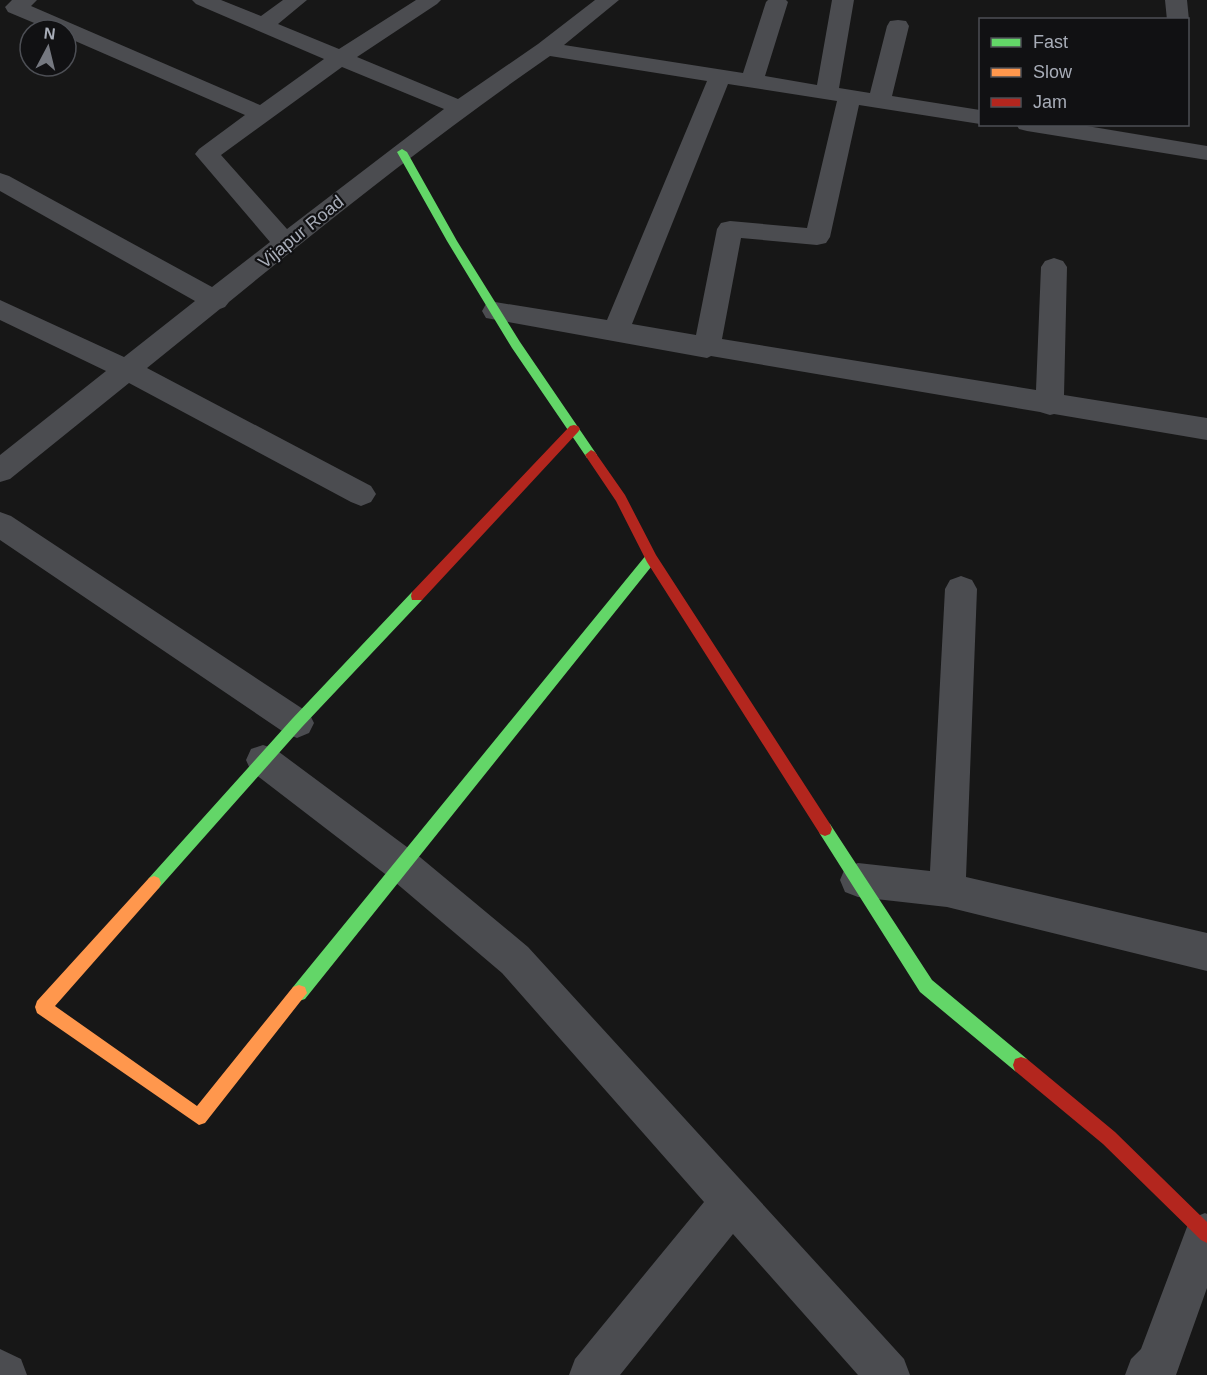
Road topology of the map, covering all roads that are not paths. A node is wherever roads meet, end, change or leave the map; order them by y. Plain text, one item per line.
1 (26, 0) edge
2 (203, 0) edge
3 (296, 0) edge
4 (430, 0) edge
5 (608, 0) edge
6 (843, 0) edge
7 (1176, 0) edge
8 (777, 2) dead end
9 (1178, 18) edge
10 (263, 25) junction
11 (898, 26) dead end
12 (546, 49) junction
13 (340, 58) junction
14 (720, 76) junction
15 (752, 81) junction
16 (838, 95) junction
17 (879, 101) junction
18 (460, 108) junction
19 (262, 114) junction
20 (979, 117) edge
21 (1040, 126) edge
22 (1184, 126) edge
23 (1196, 151) edge
24 (402, 152) junction
25 (0, 182) edge
26 (286, 244) junction
27 (1054, 267) dead end
28 (216, 301) junction
29 (0, 309) edge
30 (495, 311) junction
31 (616, 331) junction
32 (707, 348) junction
33 (128, 370) junction
34 (1050, 405) junction
35 (574, 429) junction
36 (1207, 429) edge
37 (0, 471) edge
38 (361, 494) dead end
39 (0, 524) edge
40 (651, 558) junction
41 (962, 589) dead end
42 (297, 723) junction
43 (263, 760) junction
44 (402, 865) junction
45 (858, 880) junction
46 (947, 890) junction
47 (1207, 951) edge
48 (732, 1201) junction
49 (1206, 1234) edge
50 (0, 1371) edge
51 (5, 1375) edge
52 (591, 1375) edge
53 (888, 1375) edge
54 (1147, 1375) edge

1 - 19 street
2 - 10 street
3 - 10 street
4 - 13 street
5 - 12 street, Vijapur Road
6 - 16 street
7 - 9 street
8 - 15 street
10 - 13 street
11 - 17 street
12 - 14 street
12 - 18 street, Vijapur Road
13 - 18 street
13 - 19 street
14 - 15 street
14 - 31 street
15 - 16 street
16 - 17 street
16 - 32 street
17 - 20 street
18 - 24 street, Vijapur Road
19 - 26 street
21 - 23 street
22 - 23 street
24 - 26 street, Vijapur Road
24 - 30 street
25 - 28 street
26 - 28 street, Vijapur Road
27 - 34 street
28 - 33 street, Vijapur Road
29 - 33 street
30 - 31 street
30 - 35 street
31 - 32 street
32 - 34 street
33 - 37 street, Vijapur Road
33 - 38 street
34 - 36 street
35 - 40 street
35 - 42 street
39 - 42 street
40 - 44 street
40 - 45 street
41 - 46 street
42 - 43 street
43 - 44 street
43 - 44 street
44 - 48 street
45 - 46 street
45 - 49 street
46 - 47 street
48 - 52 street
48 - 53 street
49 - 54 street
50 - 51 street

